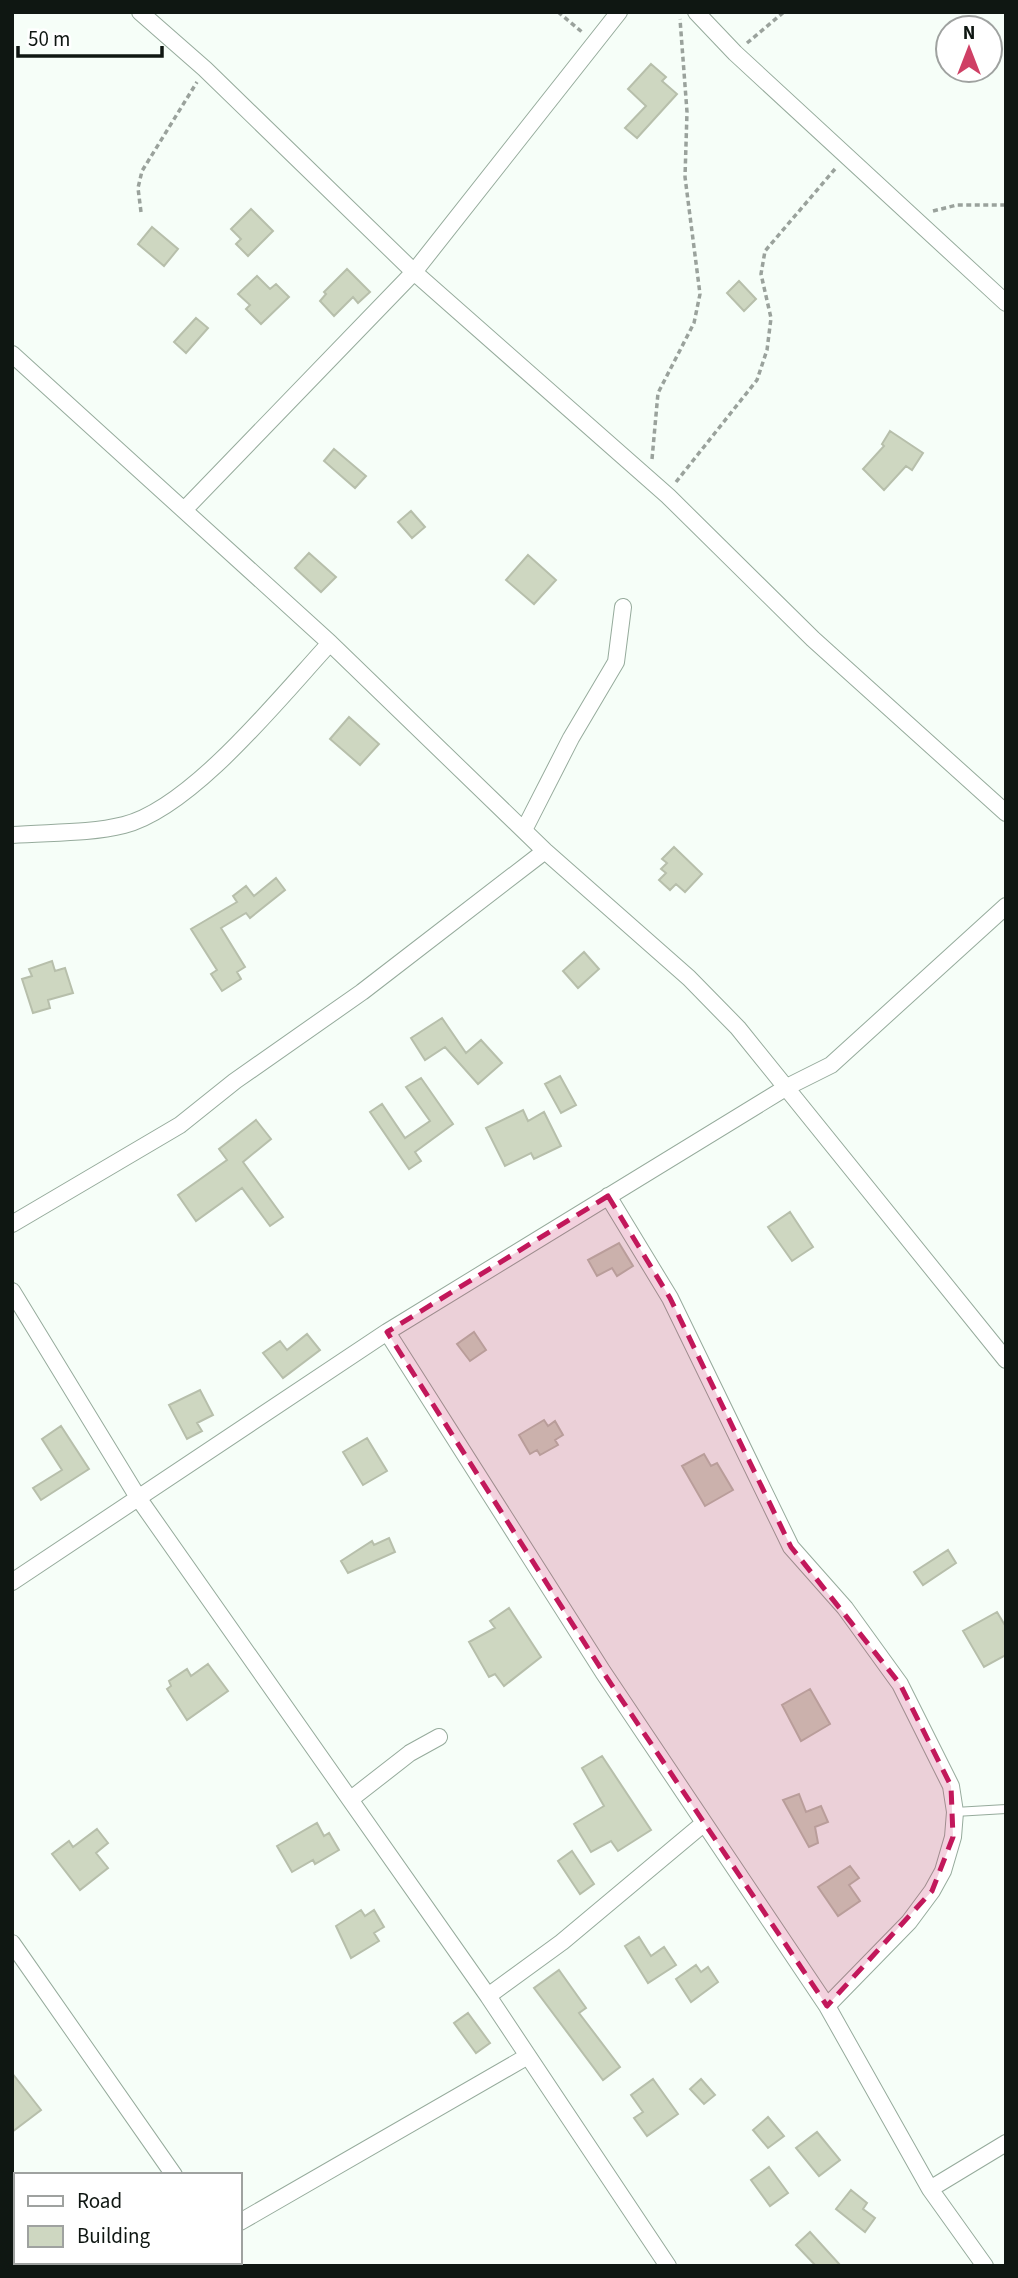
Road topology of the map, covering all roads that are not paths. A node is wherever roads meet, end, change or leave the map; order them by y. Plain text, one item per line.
1 (140, 12) edge
2 (619, 12) edge
3 (696, 12) edge
4 (414, 272) junction
5 (1006, 303) edge
6 (12, 354) edge
7 (185, 509) junction
8 (623, 607) dead end
9 (330, 643) junction
10 (1006, 813) edge
11 (524, 830) junction
12 (12, 835) edge
13 (545, 851) junction
14 (1006, 906) edge
15 (788, 1087) junction
16 (608, 1196) junction
17 (12, 1224) edge
18 (12, 1291) edge
19 (387, 1332) junction
20 (1006, 1360) edge
21 (139, 1499) junction
22 (12, 1582) edge
23 (439, 1737) dead end
24 (351, 1799) junction
25 (1006, 1809) edge
26 (956, 1812) junction
27 (704, 1824) junction
28 (12, 1943) edge
29 (488, 1996) junction
30 (827, 2006) junction
31 (528, 2056) junction
32 (1006, 2143) edge
33 (173, 2173) edge
34 (930, 2189) junction
35 (242, 2221) edge
36 (668, 2266) edge
37 (985, 2266) edge

1 - 4 street
2 - 4 street
3 - 5 street
4 - 7 street
4 - 10 street
6 - 7 street
7 - 9 street
8 - 11 street
9 - 11 street
9 - 12 street
11 - 13 street
13 - 15 street
13 - 17 street
14 - 15 street
15 - 16 street
15 - 20 street
16 - 19 street
16 - 26 street
18 - 21 street
19 - 21 street
19 - 27 street
21 - 22 street
21 - 24 street
23 - 24 street
24 - 29 street
25 - 26 lane
26 - 30 street
27 - 29 street
27 - 30 street
28 - 33 street
29 - 31 street
30 - 34 street
31 - 35 street
31 - 36 street
32 - 34 street
34 - 37 street

